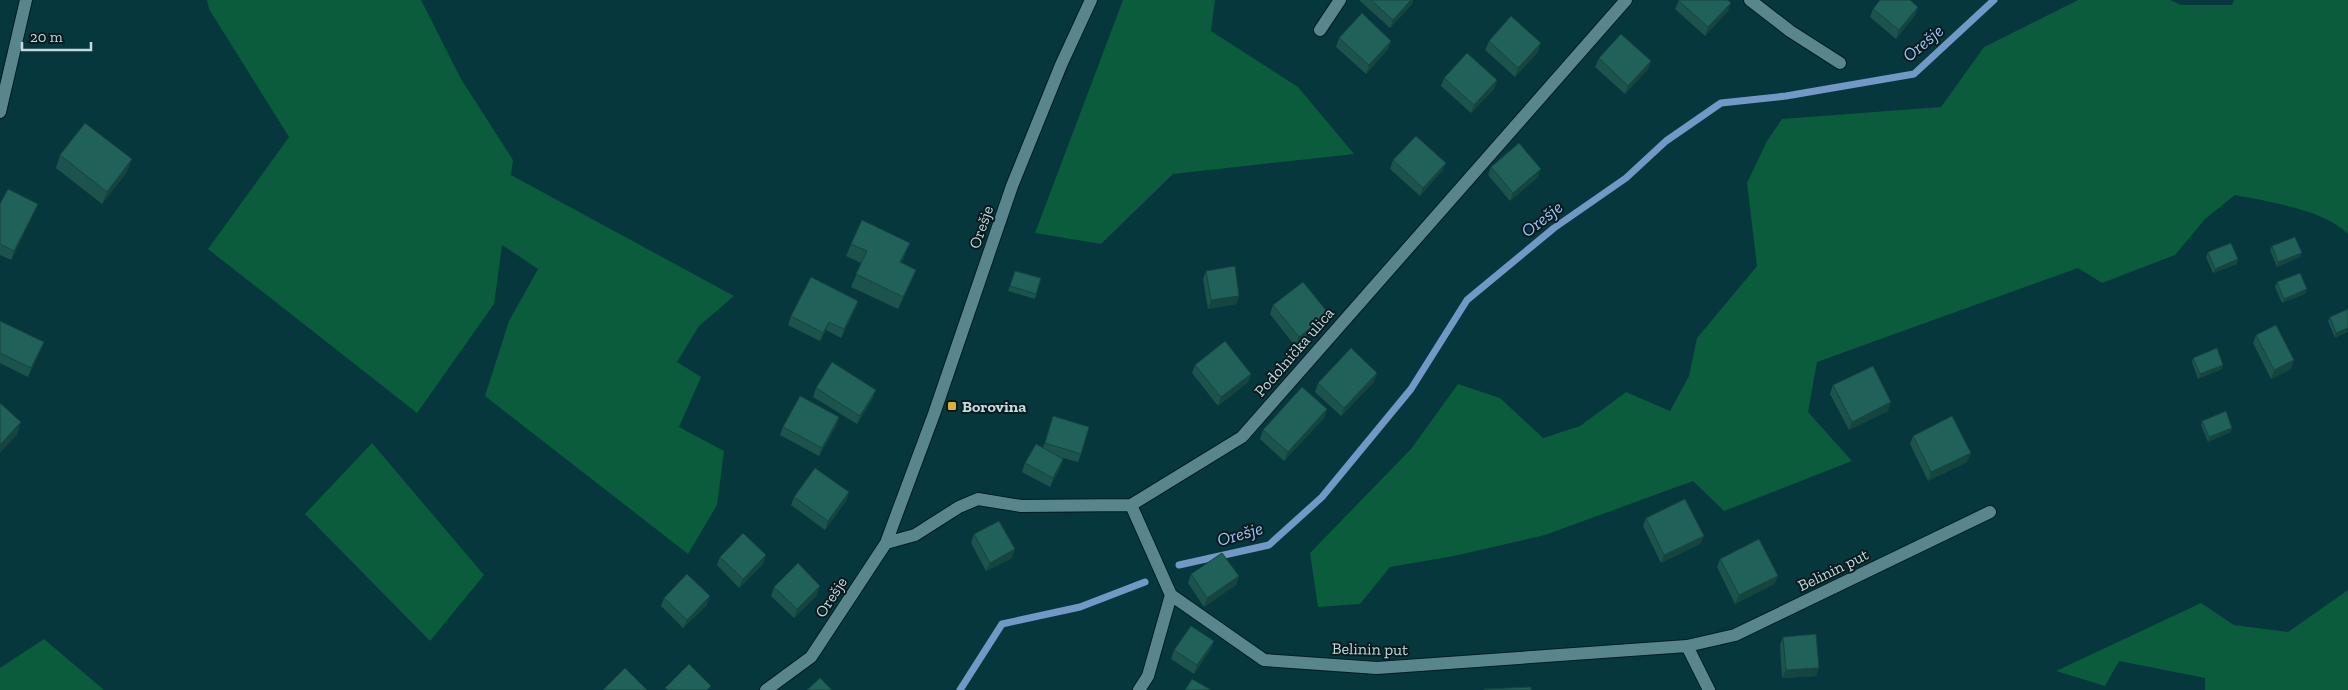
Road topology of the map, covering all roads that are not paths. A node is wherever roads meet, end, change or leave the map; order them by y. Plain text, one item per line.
1 (26, 0) edge
2 (1091, 0) edge
3 (1340, 0) edge
4 (1626, 0) edge
5 (1750, 0) edge
6 (1320, 30) dead end
7 (1840, 63) dead end
8 (0, 112) edge
9 (1131, 505) junction
10 (1990, 512) dead end
11 (886, 542) junction
12 (1171, 595) junction
13 (1687, 646) junction
14 (766, 690) edge
15 (1139, 690) edge
16 (1709, 690) edge

1 - 8 street
2 - 11 street, Orešje
3 - 6 street
4 - 9 street, Podolnička ulica
5 - 7 street
9 - 11 street
9 - 12 street
10 - 13 street, Belinin put
11 - 14 street, Orešje
12 - 13 street, Belinin put
12 - 15 street
13 - 16 street

